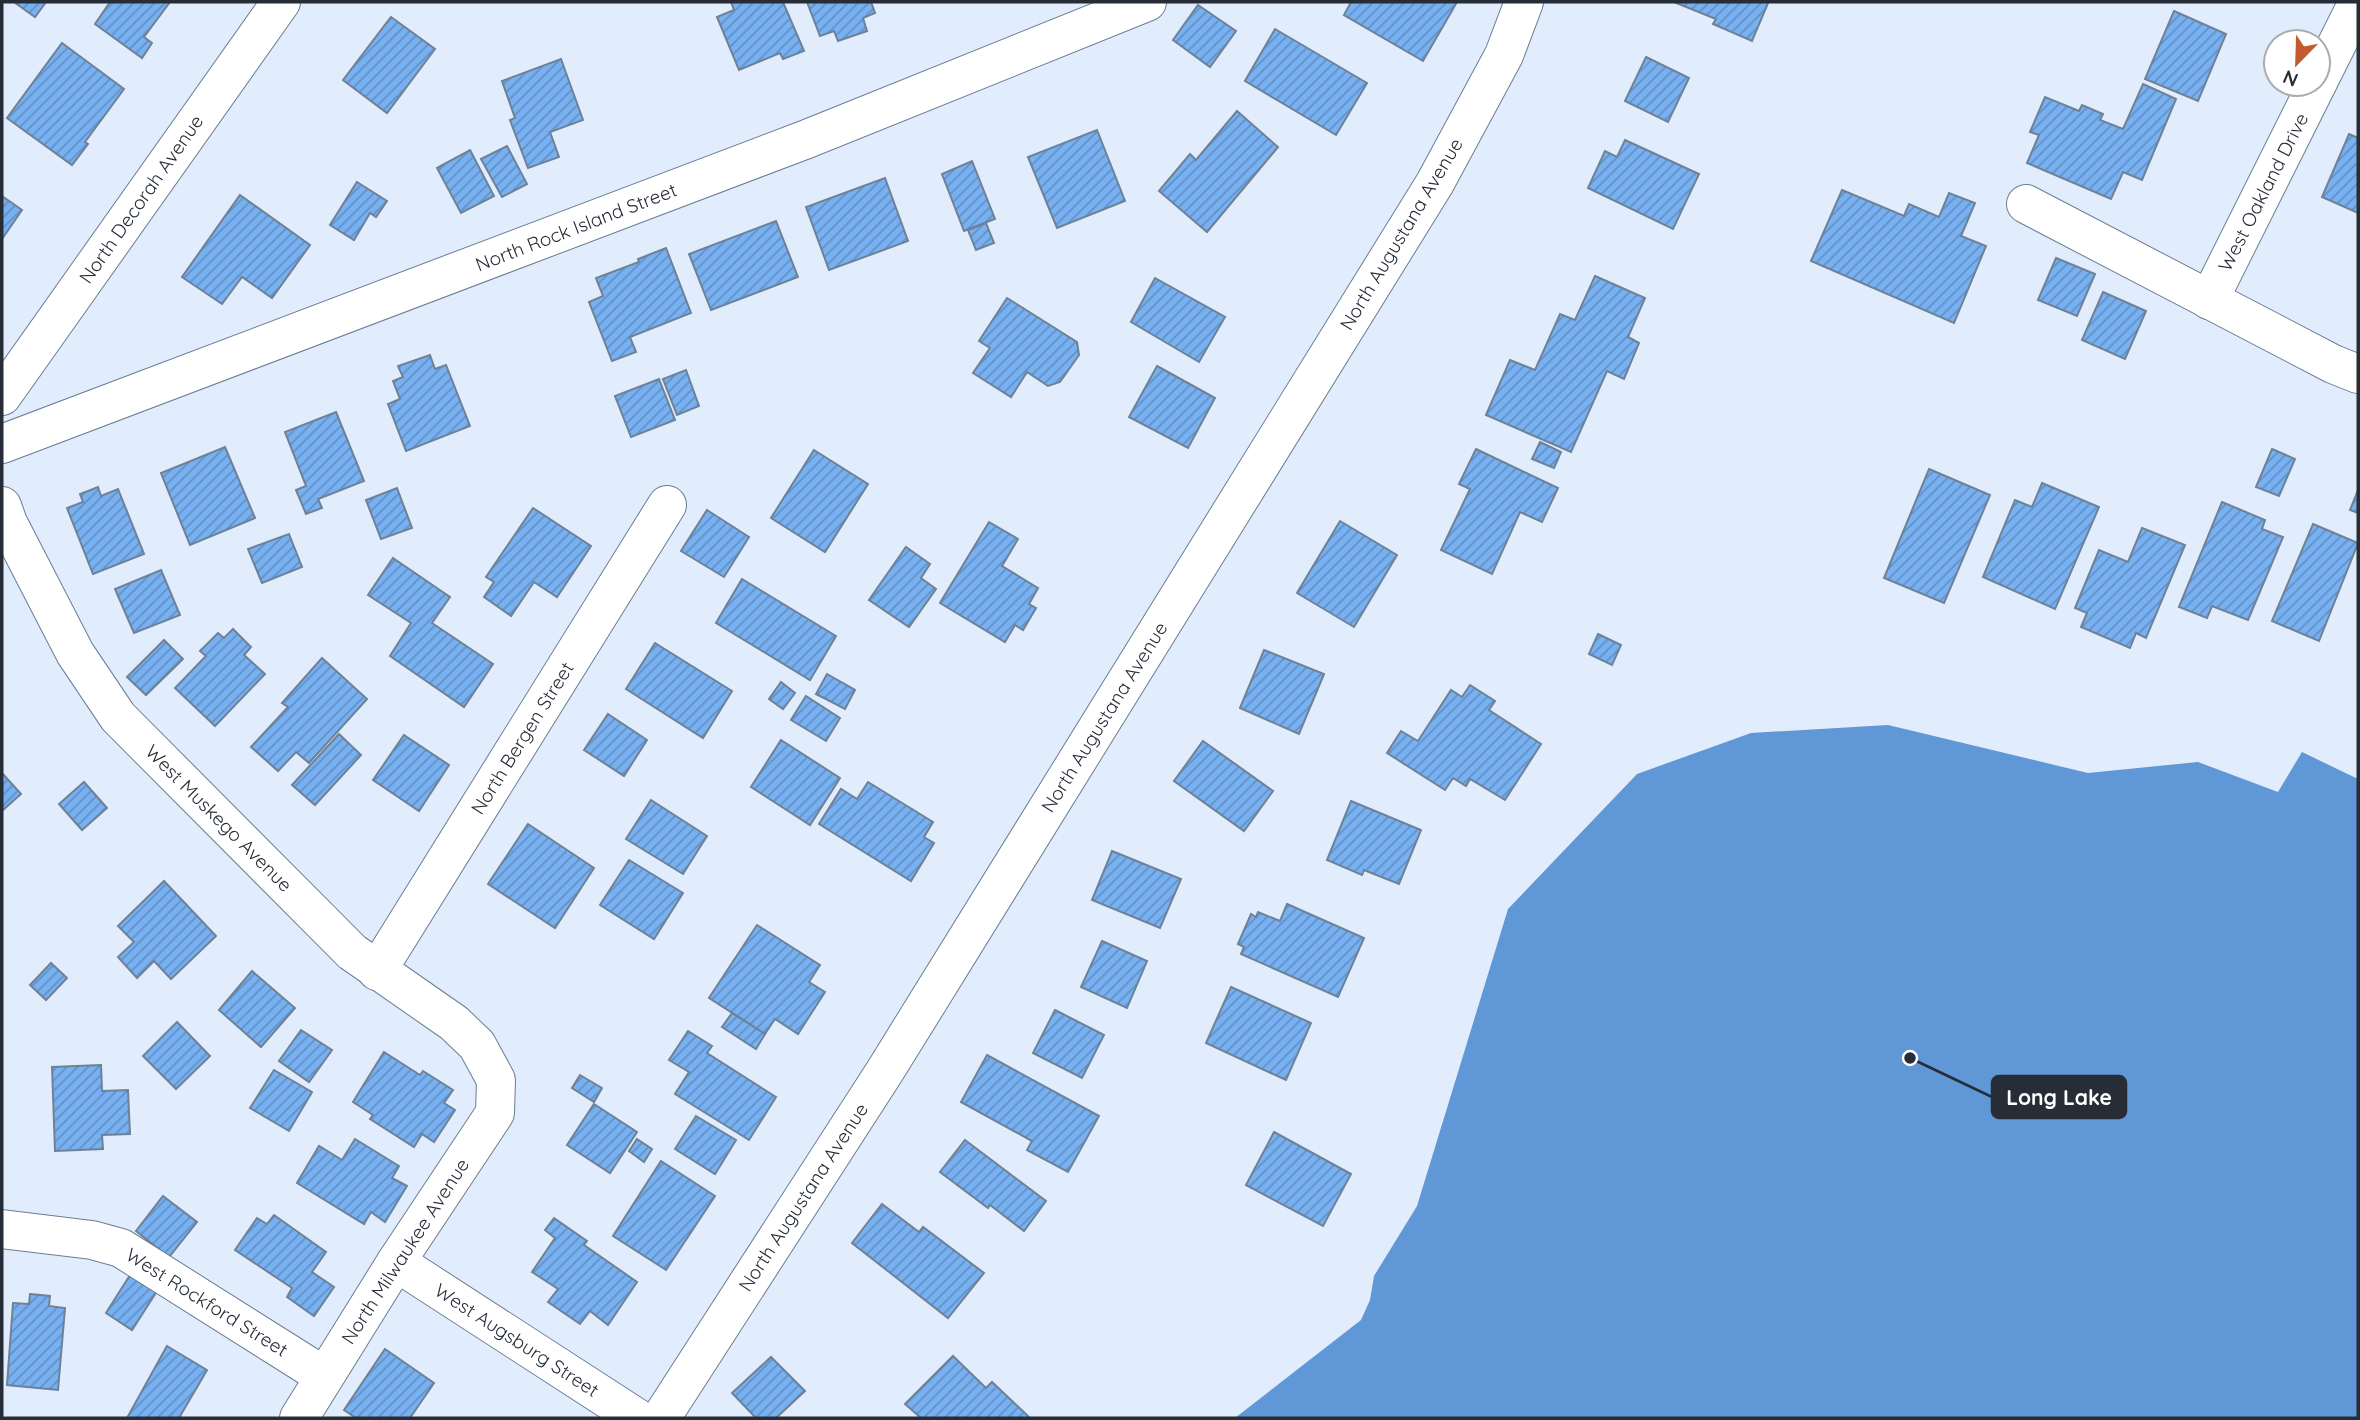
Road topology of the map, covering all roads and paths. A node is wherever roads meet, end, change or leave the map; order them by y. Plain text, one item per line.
1 (281, 2) edge
2 (1147, 2) edge
3 (1524, 2) edge
4 (2358, 2) edge
5 (2332, 55) edge
6 (2310, 98) edge
7 (2026, 204) dead end
8 (2209, 300) junction
9 (2358, 374) edge
10 (2, 396) edge
11 (2, 443) edge
12 (667, 505) dead end
13 (2, 506) edge
14 (377, 971) junction
15 (496, 1080) joint
16 (2, 1229) edge
17 (396, 1262) junction
18 (324, 1376) junction
19 (299, 1418) edge
20 (637, 1418) edge
21 (661, 1418) edge

1 - 10 street, North Decorah Avenue
2 - 11 street, North Rock Island Street
3 - 21 street, North Augustana Avenue
4 - 5 street, West Oakland Drive
6 - 8 street, West Oakland Drive
7 - 8 street
8 - 9 street
12 - 14 street, North Bergen Street
13 - 14 street, West Muskego Avenue
14 - 15 street, West Muskego Avenue
15 - 17 street, North Milwaukee Avenue
16 - 18 street, West Rockford Street
17 - 18 street, North Milwaukee Avenue
17 - 20 street, West Augsburg Street
18 - 19 street, North Milwaukee Avenue

